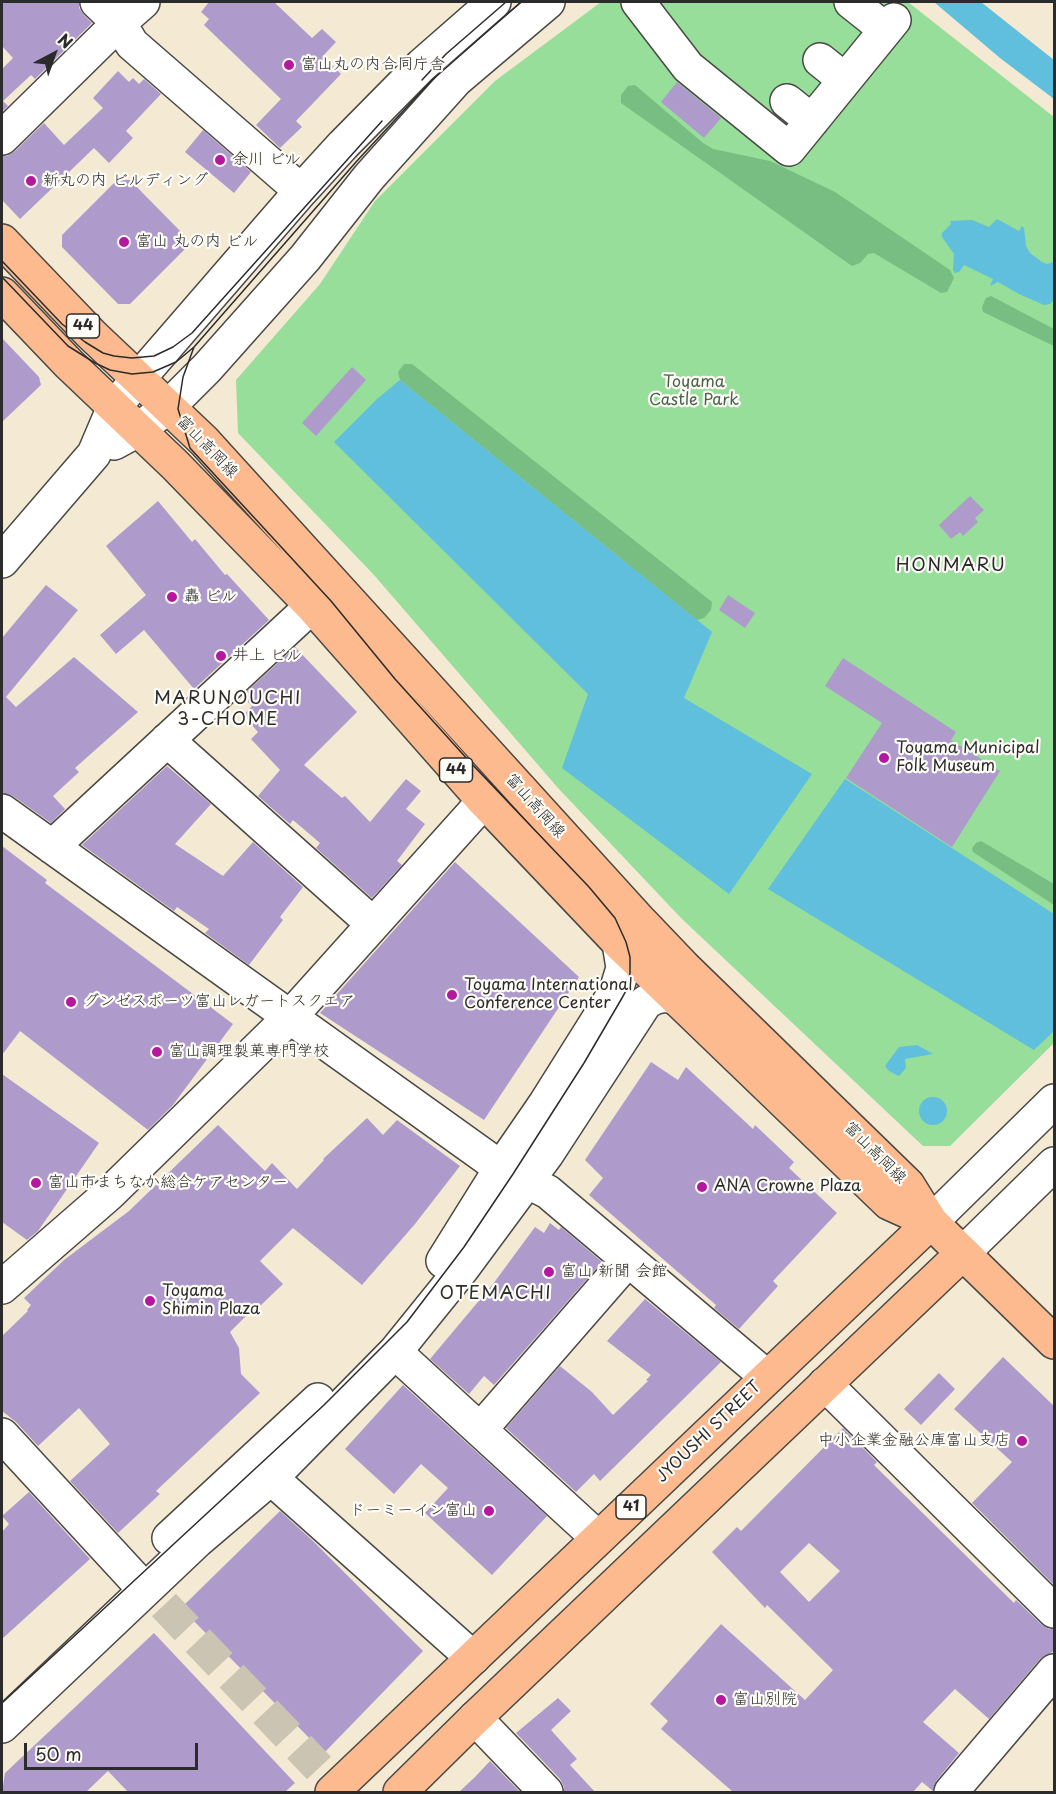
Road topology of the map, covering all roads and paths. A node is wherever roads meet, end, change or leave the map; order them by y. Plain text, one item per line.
1 (143, 2) edge
2 (494, 2) edge
3 (548, 2) edge
4 (638, 2) edge
5 (850, 2) edge
6 (108, 12) edge
7 (2, 138) edge
8 (301, 191) junction
9 (2, 241) edge
10 (3, 300) edge
11 (139, 380) junction
12 (114, 407) junction
13 (168, 407) junction
14 (138, 430) junction
15 (94, 454) junction
16 (2, 561) edge
17 (312, 606) junction
18 (167, 740) junction
19 (484, 801) junction
20 (2, 811) edge
21 (52, 847) junction
22 (374, 924) junction
23 (684, 967) junction
24 (632, 975) junction
25 (678, 999) junction
26 (290, 1017) junction
27 (1054, 1101) edge
28 (1054, 1164) edge
29 (514, 1174) junction
30 (931, 1222) junction
31 (962, 1254) junction
32 (628, 1260) junction
33 (2, 1287) edge
34 (1054, 1342) edge
35 (395, 1352) junction
36 (767, 1377) junction
37 (825, 1384) junction
38 (480, 1430) junction
39 (2, 1435) edge
40 (270, 1478) junction
41 (598, 1538) junction
42 (138, 1582) junction
43 (1054, 1611) edge
44 (473, 1658) junction
45 (1054, 1671) edge
46 (2, 1695) edge
47 (475, 1718) junction
48 (2, 1726) edge
49 (332, 1792) edge
50 (400, 1792) edge
51 (546, 1792) edge
52 (951, 1792) edge

1 - 6 street
2 - 8 street
3 - 13 street
4 - 5 street
6 - 7 street
6 - 8 street
8 - 11 street
9 - 11 main road, 富山高岡線 / 44
10 - 12 main road, 富山高岡線 / 44
11 - 12 street
11 - 13 main road, 富山高岡線 / 44
12 - 14 main road, 富山高岡線 / 44
12 - 15 street
13 - 14 street
13 - 23 main road, 富山高岡線 / 44
14 - 15 street
14 - 17 main road, 富山高岡線 / 44
15 - 16 street
17 - 18 street
17 - 19 main road, 富山高岡線 / 44
18 - 21 street
18 - 22 street
19 - 22 street
19 - 24 main road, 富山高岡線 / 44
20 - 21 street
21 - 26 street
22 - 26 street
23 - 24 street
23 - 30 main road, 富山高岡線 / 44
24 - 25 main road, 富山高岡線 / 44
24 - 29 street
25 - 29 street
25 - 30 main road, 富山高岡線 / 44
26 - 29 street
26 - 33 street
27 - 30 street
28 - 31 street
29 - 32 street
29 - 35 street
29 - 42 street
30 - 31 main road
30 - 36 main road, JYOUSHI STREET / 41
31 - 34 main road
31 - 37 main road
32 - 36 street
32 - 38 street
35 - 38 street
35 - 40 street
36 - 41 main road, JYOUSHI STREET / 41
37 - 43 street
37 - 47 main road
38 - 41 street
39 - 42 street
40 - 42 street
40 - 44 street
41 - 44 main road, JYOUSHI STREET / 41
42 - 46 street
42 - 48 street
44 - 49 main road, JYOUSHI STREET / 41
45 - 52 street
47 - 50 main road
47 - 51 street

